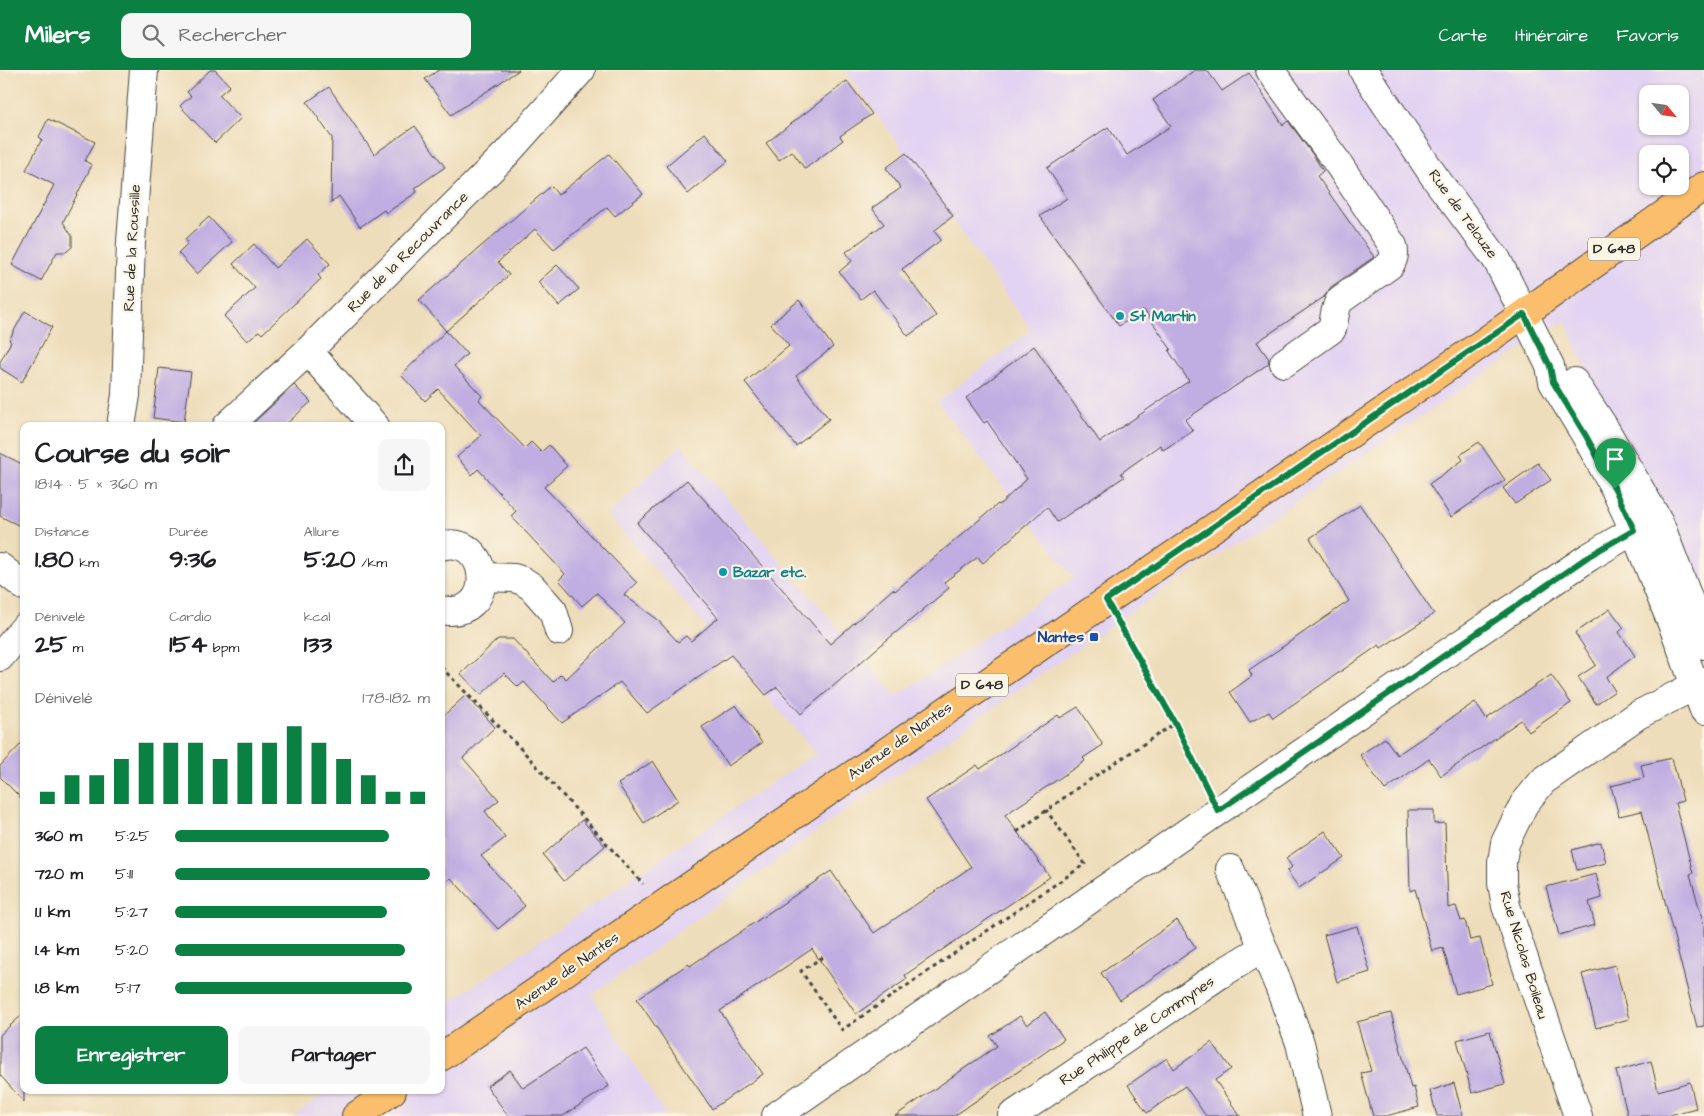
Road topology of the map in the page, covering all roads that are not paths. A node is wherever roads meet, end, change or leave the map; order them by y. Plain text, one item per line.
1 (144, 70) edge
2 (581, 70) edge
3 (1270, 70) edge
4 (1363, 70) edge
5 (1704, 186) edge
6 (1524, 314) junction
7 (308, 352) junction
8 (1284, 363) dead end
9 (1550, 366) junction
10 (122, 422) edge
11 (231, 422) edge
12 (371, 422) edge
13 (1634, 530) junction
14 (445, 540) edge
15 (0, 567) edge
16 (483, 576) junction
17 (20, 583) edge
18 (445, 614) edge
19 (559, 632) dead end
20 (20, 633) edge
21 (1704, 645) edge
22 (0, 657) edge
23 (1695, 693) edge
24 (1230, 869) dead end
25 (1262, 948) junction
26 (445, 1054) edge
27 (388, 1094) edge
28 (356, 1116) edge
29 (776, 1116) edge
30 (1012, 1116) edge
31 (1317, 1116) edge
32 (1578, 1116) edge

1 - 10 street, Rue de la Roussille
2 - 7 street, Rue de la Recouvrance
3 - 8 street
4 - 6 street, Rue de Telouze
5 - 6 main road, Avenue de Nantes / D 648
6 - 9 street, Rue de Telouze
6 - 26 main road, Avenue de Nantes / D 648
7 - 11 street, Rue de la Recouvrance
7 - 12 street
9 - 13 street, Rue de Telouze
9 - 21 street, Rue de Telouze
13 - 23 street, Rue de Telouze
13 - 29 street
14 - 16 street
15 - 17 street
16 - 18 street
16 - 19 street
20 - 22 street
23 - 32 street, Rue Nicolas Boileau
24 - 25 street
25 - 30 street, Rue Philippe de Commynes
25 - 31 street
27 - 28 main road

